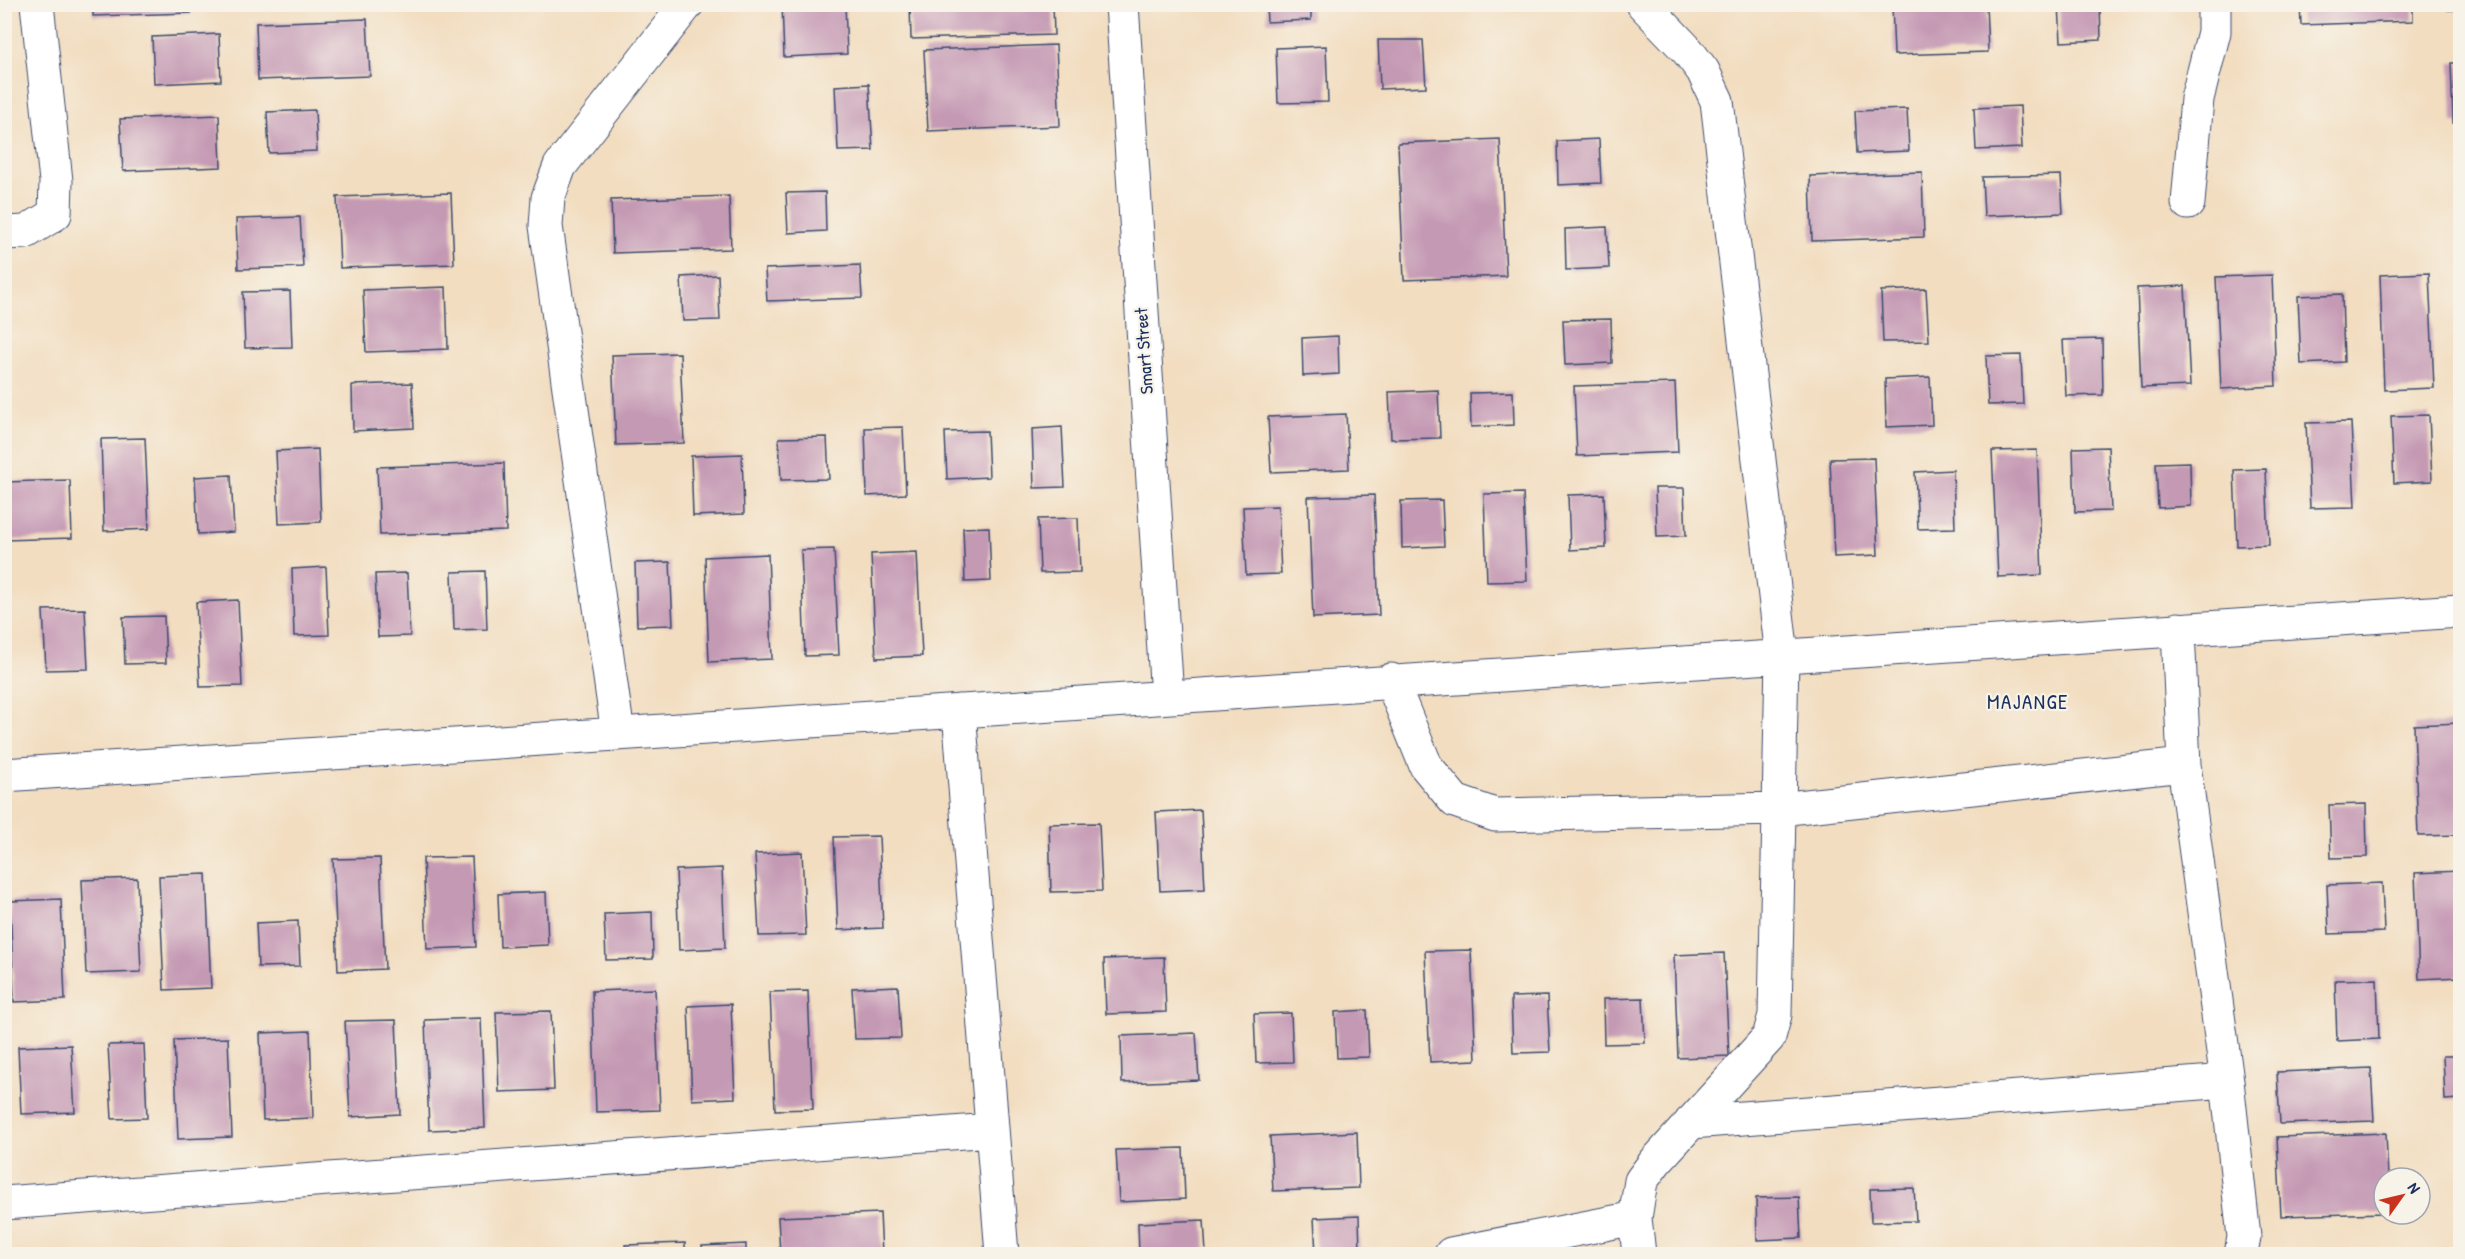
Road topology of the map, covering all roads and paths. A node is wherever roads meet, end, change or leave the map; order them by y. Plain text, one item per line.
1 (38, 4) edge
2 (687, 4) edge
3 (1122, 4) edge
4 (1643, 4) edge
5 (2214, 4) edge
6 (2188, 203) dead end
7 (4, 233) edge
8 (2460, 611) edge
9 (2178, 629) junction
10 (1782, 656) junction
11 (1391, 680) junction
12 (1167, 697) junction
13 (959, 711) junction
14 (618, 734) junction
15 (2184, 765) junction
16 (4, 774) edge
17 (1779, 808) junction
18 (2227, 1081) junction
19 (1691, 1122) junction
20 (992, 1130) junction
21 (4, 1203) edge
22 (1635, 1218) junction
23 (1002, 1254) edge
24 (1452, 1254) edge
25 (1639, 1254) edge
26 (2241, 1254) edge

1 - 7 street
2 - 14 street
3 - 12 street, Smart Street
4 - 10 street
5 - 6 street
8 - 9 street
9 - 10 street
9 - 15 street
10 - 11 street
10 - 17 street
11 - 12 street
11 - 17 street
12 - 13 street
13 - 14 street
13 - 20 street
14 - 16 street
15 - 17 street
15 - 18 street
17 - 19 street
18 - 19 street
18 - 26 street
19 - 22 street
20 - 21 street
20 - 23 street
22 - 24 street
22 - 25 street

